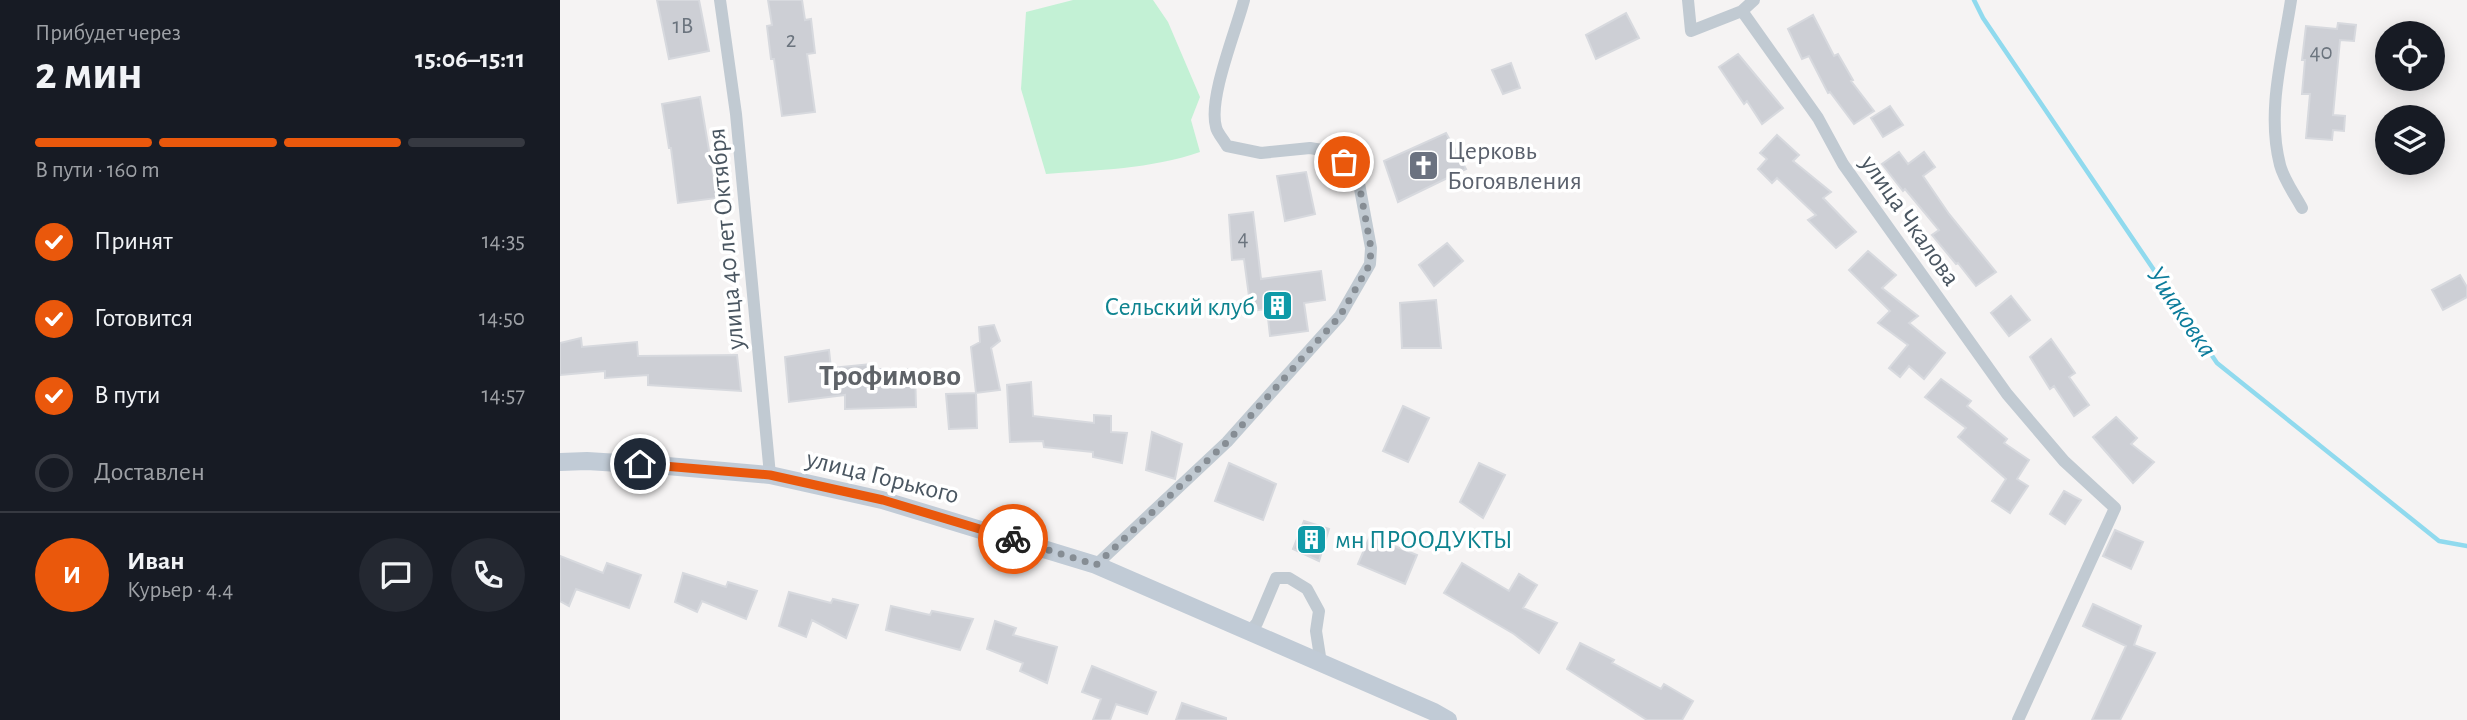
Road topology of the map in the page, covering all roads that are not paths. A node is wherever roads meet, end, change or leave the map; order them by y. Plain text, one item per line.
1 (720, 0) edge
2 (1244, 0) edge
3 (1688, 0) edge
4 (1754, 0) edge
5 (2291, 0) edge
6 (1742, 11) junction
7 (2302, 208) dead end
8 (560, 462) edge
9 (770, 475) junction
10 (1096, 565) junction
11 (1249, 632) junction
12 (1321, 663) junction
13 (1448, 720) edge
14 (2018, 720) edge

1 - 9 street, улица 40 лет Октября
2 - 10 street
3 - 6 street
4 - 6 street
5 - 7 street
6 - 14 street, улица Чкалова
8 - 9 main road, улица Горького
9 - 10 main road, улица Горького
10 - 11 main road, улица Горького
11 - 12 main road, улица Горького
11 - 12 street
12 - 13 main road, улица Горького

